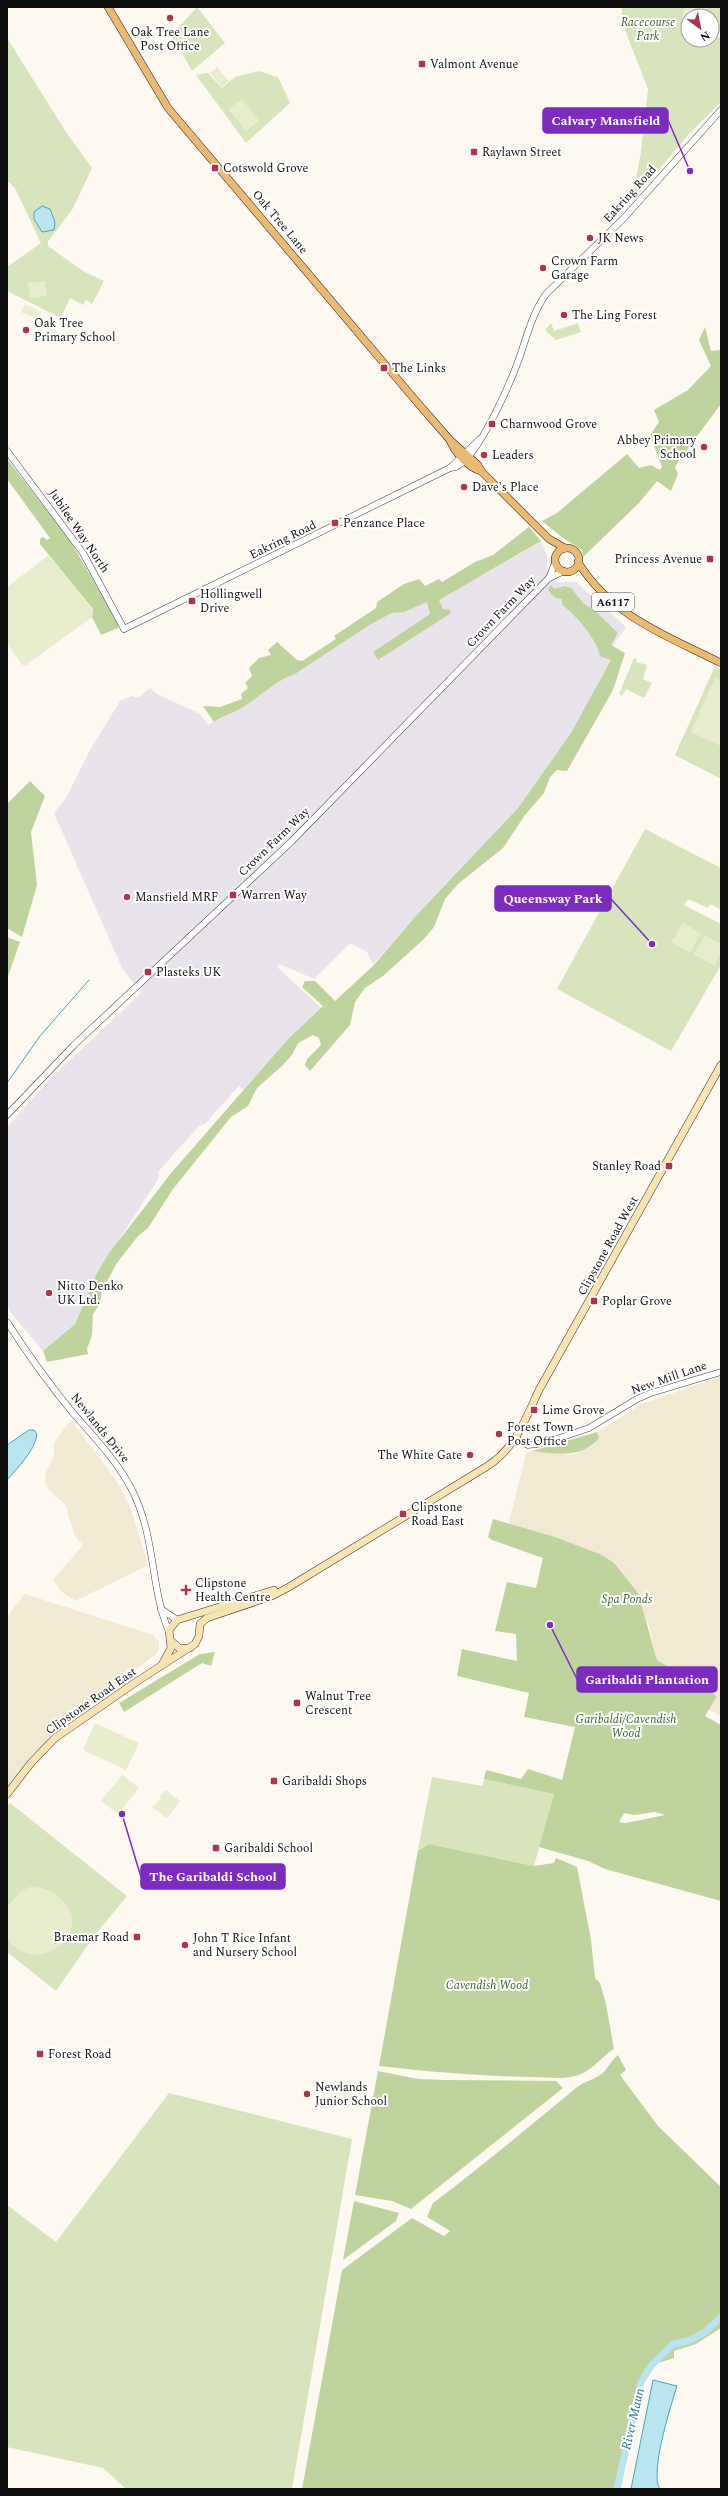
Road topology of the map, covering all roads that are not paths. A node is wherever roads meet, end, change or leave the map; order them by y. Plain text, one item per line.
1 (108, 7) edge
2 (721, 110) edge
3 (7, 451) edge
4 (465, 457) junction
5 (549, 539) junction
6 (565, 548) junction
7 (556, 560) junction
8 (578, 562) junction
9 (572, 570) junction
10 (564, 571) junction
11 (587, 577) junction
12 (549, 578) junction
13 (124, 629) joint
14 (721, 662) edge
15 (721, 1065) edge
16 (7, 1115) edge
17 (7, 1322) edge
18 (721, 1372) edge
19 (516, 1439) junction
20 (302, 1579) junction
21 (160, 1607) junction
22 (178, 1620) junction
23 (199, 1630) junction
24 (169, 1632) junction
25 (171, 1641) junction
26 (193, 1646) junction
27 (160, 1666) junction
28 (7, 1794) edge

1 - 4 main road, Oak Tree Lane / A6117
2 - 4 street, Eakring Road
3 - 13 street, Jubilee Way North
4 - 5 main road, A6117
4 - 13 street, Eakring Road
5 - 6 main road, A6117
5 - 7 main road, A6117
6 - 7 main road
6 - 8 main road, A6117
7 - 10 main road, A6117
7 - 12 street, Crown Farm Way
8 - 9 main road
8 - 11 main road, A6117
9 - 10 main road
9 - 11 main road, A6117
10 - 12 street, Crown Farm Way
11 - 14 main road, A6117
12 - 16 street, Crown Farm Way
15 - 19 main road, Clipstone Road West
17 - 21 street, Newlands Drive
18 - 19 street, New Mill Lane
19 - 20 main road
20 - 22 main road
20 - 23 main road
21 - 22 street
21 - 24 street, Newlands Drive
22 - 23 main road
22 - 24 main road
23 - 26 main road
24 - 25 main road
25 - 26 main road
25 - 27 main road, Clipstone Road East
26 - 27 main road, Clipstone Road East
27 - 28 main road, Clipstone Road East

